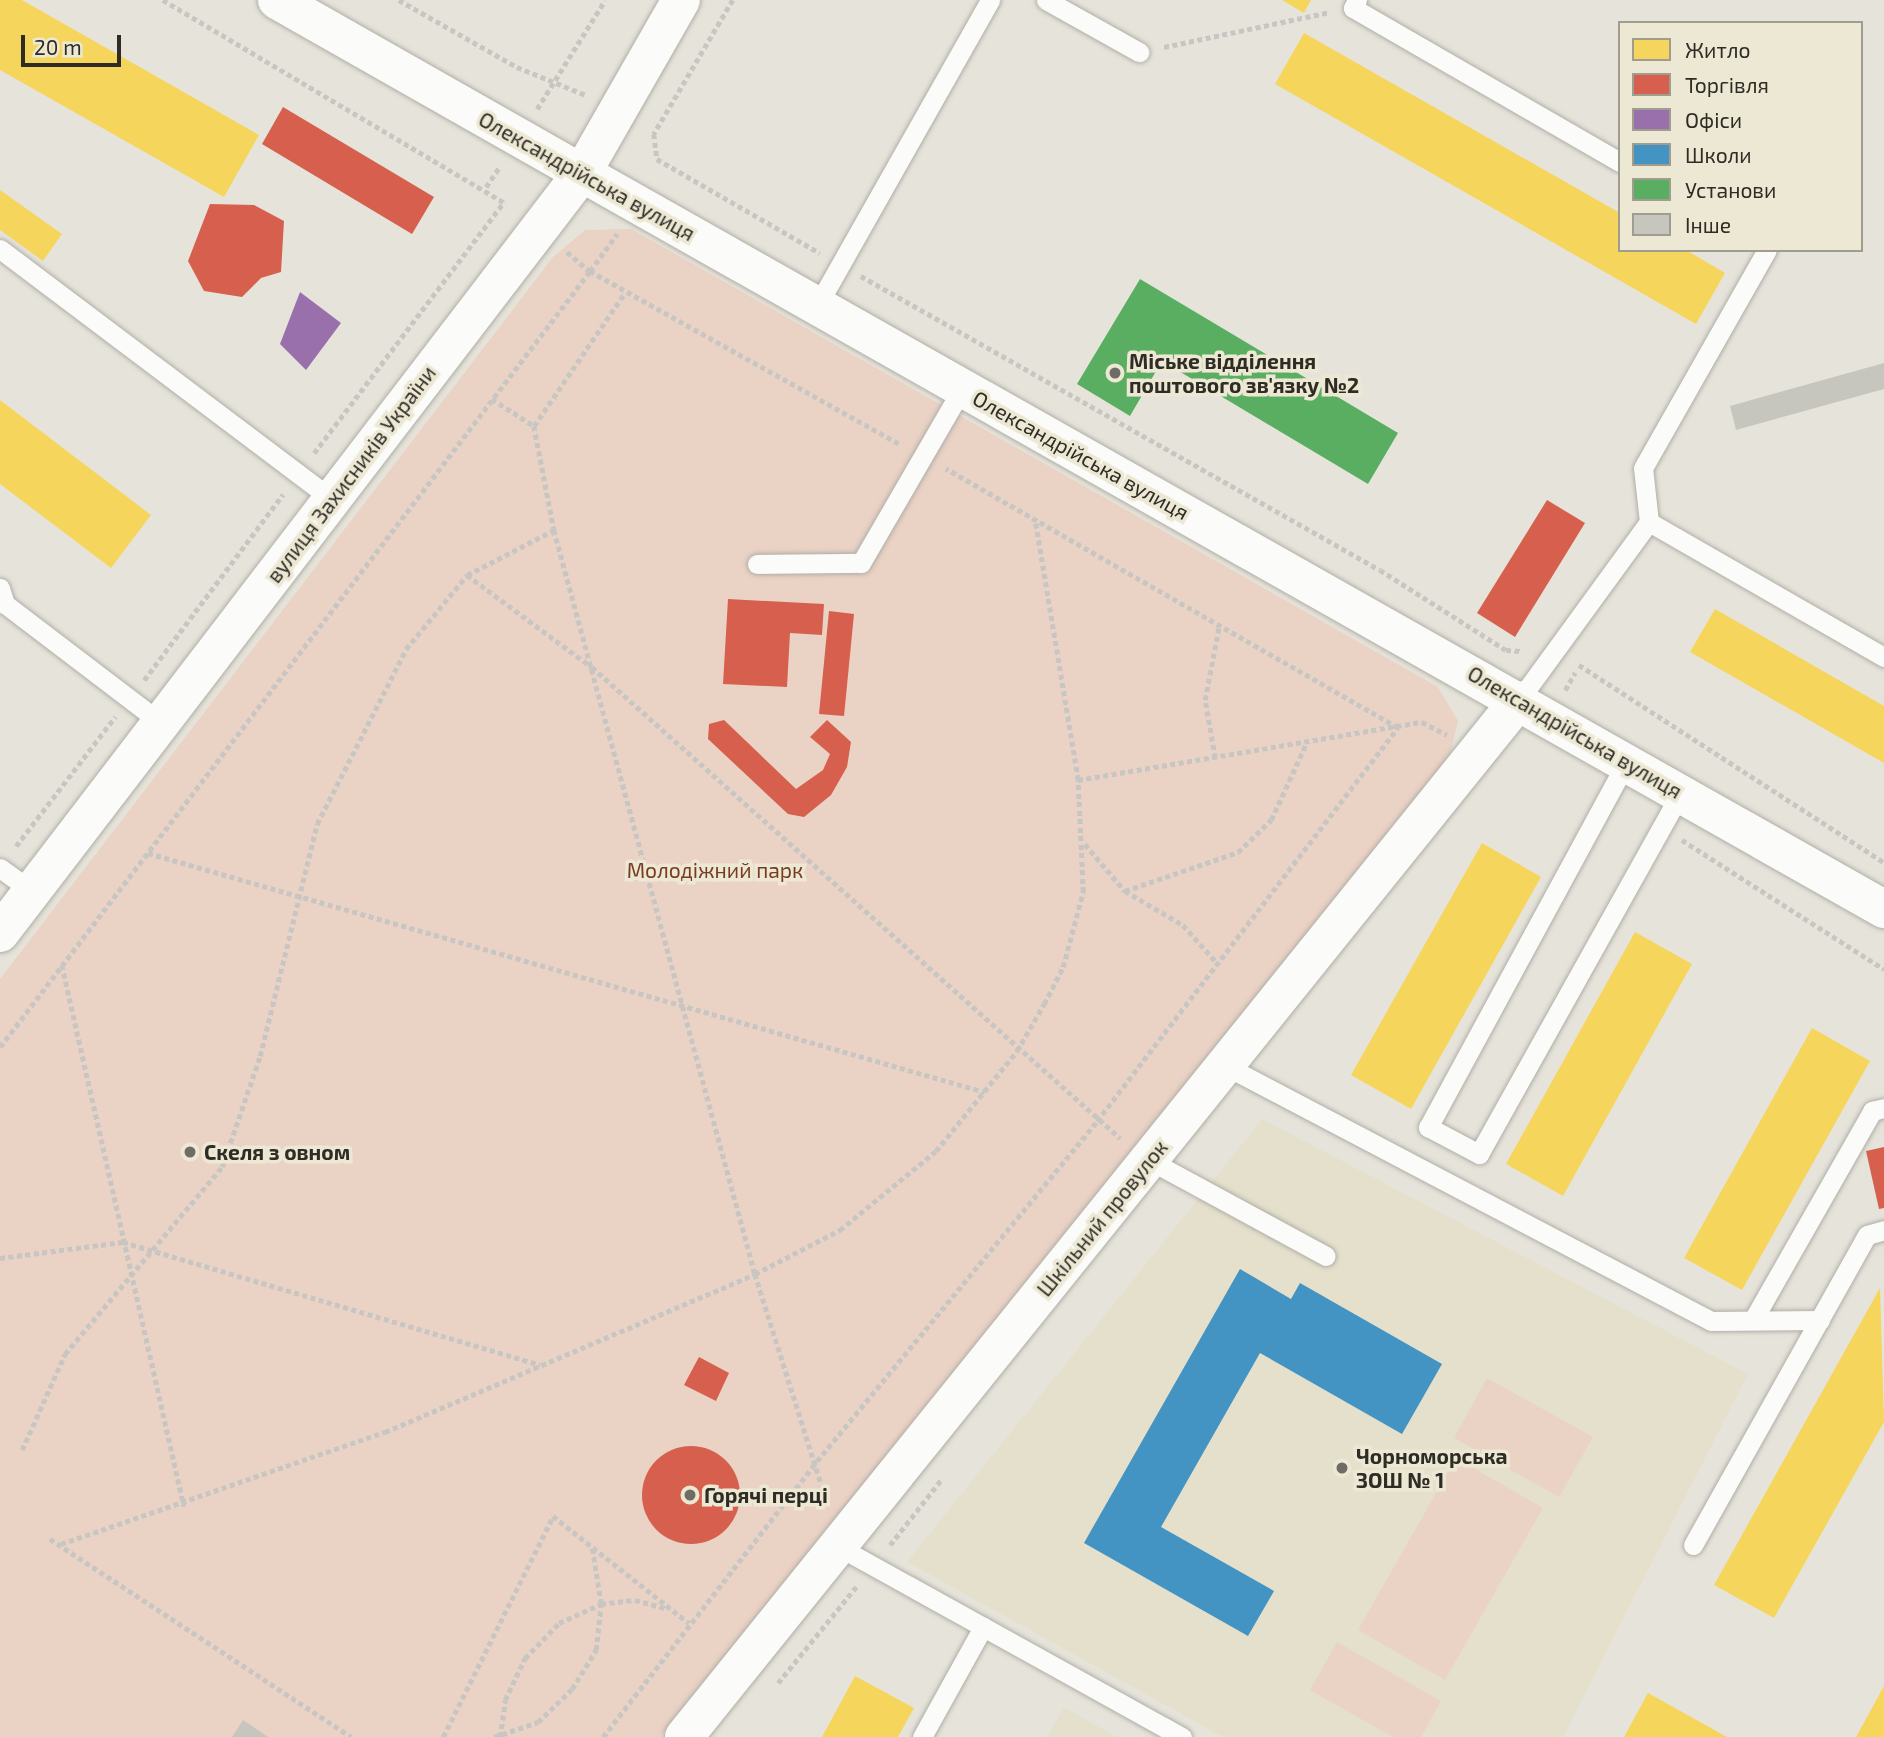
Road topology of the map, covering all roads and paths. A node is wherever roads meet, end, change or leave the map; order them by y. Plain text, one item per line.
1 (163, 0) edge
2 (277, 0) edge
3 (399, 0) edge
4 (605, 0) edge
5 (681, 0) edge
6 (733, 0) edge
7 (990, 0) edge
8 (1046, 0) edge
9 (1355, 4) edge
10 (1139, 52) joint
11 (1618, 161) edge
12 (582, 173) junction
13 (486, 187) dead end
14 (504, 202) dead end
15 (0, 249) edge
16 (1766, 252) edge
17 (841, 265) junction
18 (624, 294) junction
19 (817, 306) junction
20 (962, 388) junction
21 (492, 399) junction
22 (534, 426) junction
23 (923, 457) junction
24 (299, 474) junction
25 (332, 499) junction
26 (1035, 520) junction
27 (1649, 522) junction
28 (554, 530) junction
29 (757, 564) dead end
30 (1380, 570) dead end
31 (467, 575) junction
32 (2, 599) edge
33 (1219, 626) junction
34 (1884, 657) edge
35 (1579, 665) dead end
36 (592, 667) junction
37 (129, 699) junction
38 (1519, 699) junction
39 (1422, 722) dead end
40 (161, 723) junction
41 (1398, 728) junction
42 (1307, 742) junction
43 (1215, 758) junction
44 (1626, 761) junction
45 (1078, 780) junction
46 (1681, 792) junction
47 (1662, 827) junction
48 (1085, 845) junction
49 (148, 853) junction
50 (4, 862) edge
51 (1884, 862) edge
52 (32, 891) junction
53 (1125, 891) junction
54 (299, 897) junction
55 (1884, 909) edge
56 (0, 933) edge
57 (1218, 964) junction
58 (62, 965) junction
59 (1884, 970) edge
60 (683, 1007) junction
61 (0, 1048) edge
62 (1017, 1051) junction
63 (1224, 1065) junction
64 (985, 1091) junction
65 (1884, 1108) edge
66 (1097, 1122) junction
67 (1149, 1160) junction
68 (1884, 1230) edge
69 (122, 1242) junction
70 (153, 1250) junction
71 (1326, 1255) dead end
72 (0, 1258) edge
73 (130, 1274) junction
74 (755, 1274) junction
75 (1753, 1320) junction
76 (1820, 1320) junction
77 (541, 1365) junction
78 (22, 1450) dead end
79 (817, 1461) junction
80 (184, 1506) junction
81 (50, 1539) dead end
82 (61, 1544) junction
83 (1693, 1545) dead end
84 (592, 1547) junction
85 (839, 1547) junction
86 (601, 1604) junction
87 (669, 1609) junction
88 (689, 1623) junction
89 (983, 1627) junction
90 (351, 1737) edge
91 (443, 1737) edge
92 (498, 1737) edge
93 (603, 1737) edge
94 (684, 1737) edge
95 (922, 1737) edge
96 (1182, 1737) edge

1 - 13 path
2 - 12 main road, Олександрійська вулиця
3 - 4 path
5 - 12 main road, вулиця Захисників України
6 - 17 path
7 - 17 lane
8 - 10 lane
9 - 10 path
9 - 11 lane
12 - 19 main road, Олександрійська вулиця
12 - 25 main road, вулиця Захисників України
14 - 24 path
15 - 24 lane
16 - 27 lane
17 - 19 lane
17 - 30 path
18 - 21 path
18 - 22 path
18 - 23 path
19 - 20 main road, Олександрійська вулиця
20 - 23 lane
20 - 38 main road, Олександрійська вулиця
21 - 22 path
21 - 49 path
22 - 28 path
23 - 26 path
23 - 29 lane
24 - 25 lane
24 - 37 path
25 - 40 main road, вулиця Захисників України
26 - 33 path
26 - 45 path
27 - 34 lane
27 - 38 lane
28 - 31 path
28 - 36 path
31 - 36 path
31 - 54 path
32 - 37 lane
33 - 41 path
33 - 43 path
35 - 51 path
36 - 60 path
36 - 62 path
37 - 40 lane
37 - 50 path
38 - 44 main road, Олександрійська вулиця
38 - 63 main road, Шкільний провулок
39 - 41 path
40 - 52 main road, вулиця Захисників України
41 - 42 path
41 - 57 path
42 - 43 path
42 - 53 path
43 - 45 path
44 - 46 main road, Олександрійська вулиця
44 - 47 lane
45 - 48 path
46 - 47 lane
46 - 55 main road, Олександрійська вулиця
47 - 59 path
48 - 53 path
48 - 62 path
49 - 54 path
49 - 58 path
50 - 52 lane
52 - 56 main road, вулиця Захисників України
53 - 57 path
54 - 60 path
54 - 70 path
57 - 66 path
58 - 61 path
58 - 69 path
60 - 64 path
60 - 74 path
62 - 64 path
62 - 66 path
63 - 67 main road, Шкільний провулок
63 - 75 lane
64 - 74 path
65 - 75 lane
66 - 67 path
66 - 79 path
67 - 71 lane
67 - 85 main road, Шкільний провулок
68 - 76 lane
69 - 70 path
69 - 72 path
69 - 73 path
70 - 73 path
70 - 77 path
73 - 78 path
73 - 80 path
74 - 77 path
74 - 79 path
75 - 76 lane
76 - 83 lane
77 - 80 path
79 - 85 path
79 - 88 path
80 - 82 path
81 - 82 path
82 - 90 path
84 - 86 path
84 - 87 path
84 - 91 path
85 - 89 lane
85 - 94 main road, Шкільний провулок
86 - 87 path
86 - 92 path
86 - 92 path
87 - 88 path
88 - 93 path
89 - 95 lane
89 - 96 lane

